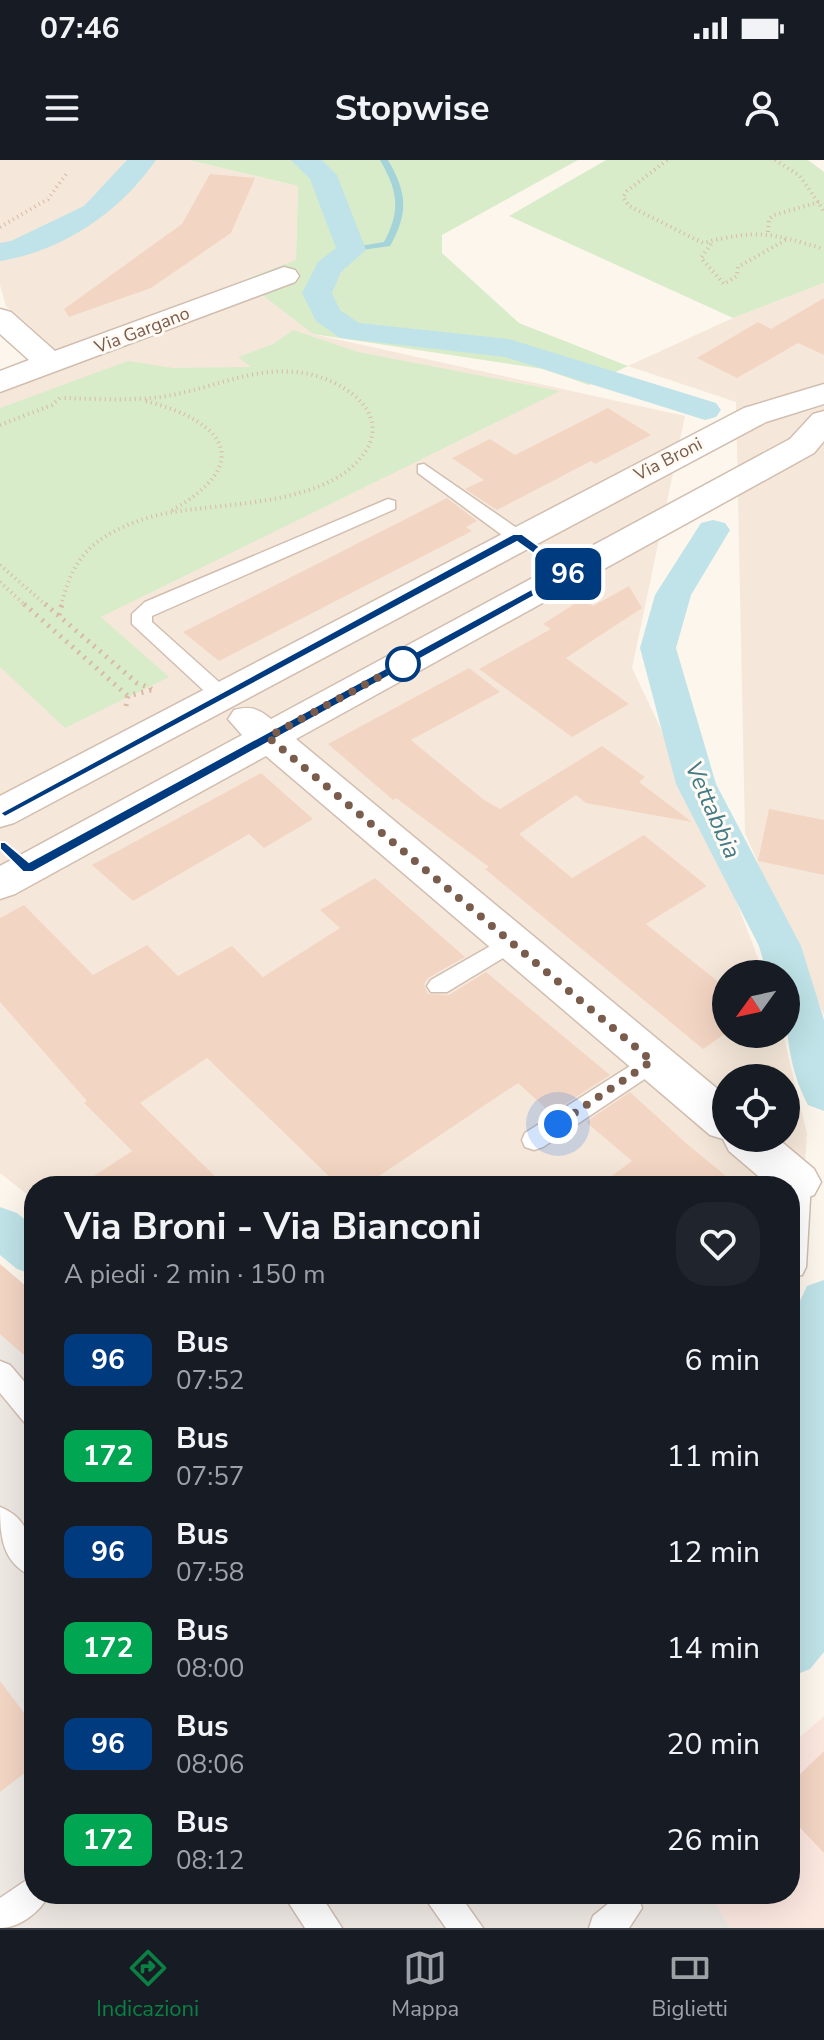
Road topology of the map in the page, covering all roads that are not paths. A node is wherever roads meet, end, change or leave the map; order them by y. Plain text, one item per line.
1 (284, 276) dead end
2 (0, 318) edge
3 (57, 376) junction
4 (0, 382) edge
5 (824, 394) edge
6 (824, 421) edge
7 (424, 469) dead end
8 (388, 505) dead end
9 (517, 537) junction
10 (569, 573) junction
11 (222, 696) junction
12 (268, 737) junction
13 (0, 813) edge
14 (9, 866) edge
15 (513, 941) junction
16 (439, 986) dead end
17 (652, 1061) junction
18 (712, 1110) edge
19 (534, 1140) dead end
20 (762, 1152) edge
21 (791, 1176) edge
22 (0, 1373) edge
23 (24, 1401) edge
24 (0, 1520) edge
25 (24, 1550) edge
26 (24, 1899) edge
27 (307, 1904) edge
28 (447, 1904) edge
29 (0, 1919) edge
30 (326, 1928) edge
31 (467, 1928) edge

1 - 3 street, Via Gargano
2 - 3 street
3 - 4 street, Via Gargano
5 - 9 street, Via Broni
6 - 10 street
7 - 9 lane
8 - 11 lane
9 - 10 street
9 - 11 street, Via Broni
10 - 12 street
11 - 12 street
11 - 13 street, Via Broni
12 - 14 street
12 - 15 street
15 - 16 lane
15 - 17 street
17 - 18 street
17 - 19 lane
20 - 21 street
22 - 23 lane
24 - 25 lane
26 - 29 lane
27 - 30 lane
28 - 31 lane

